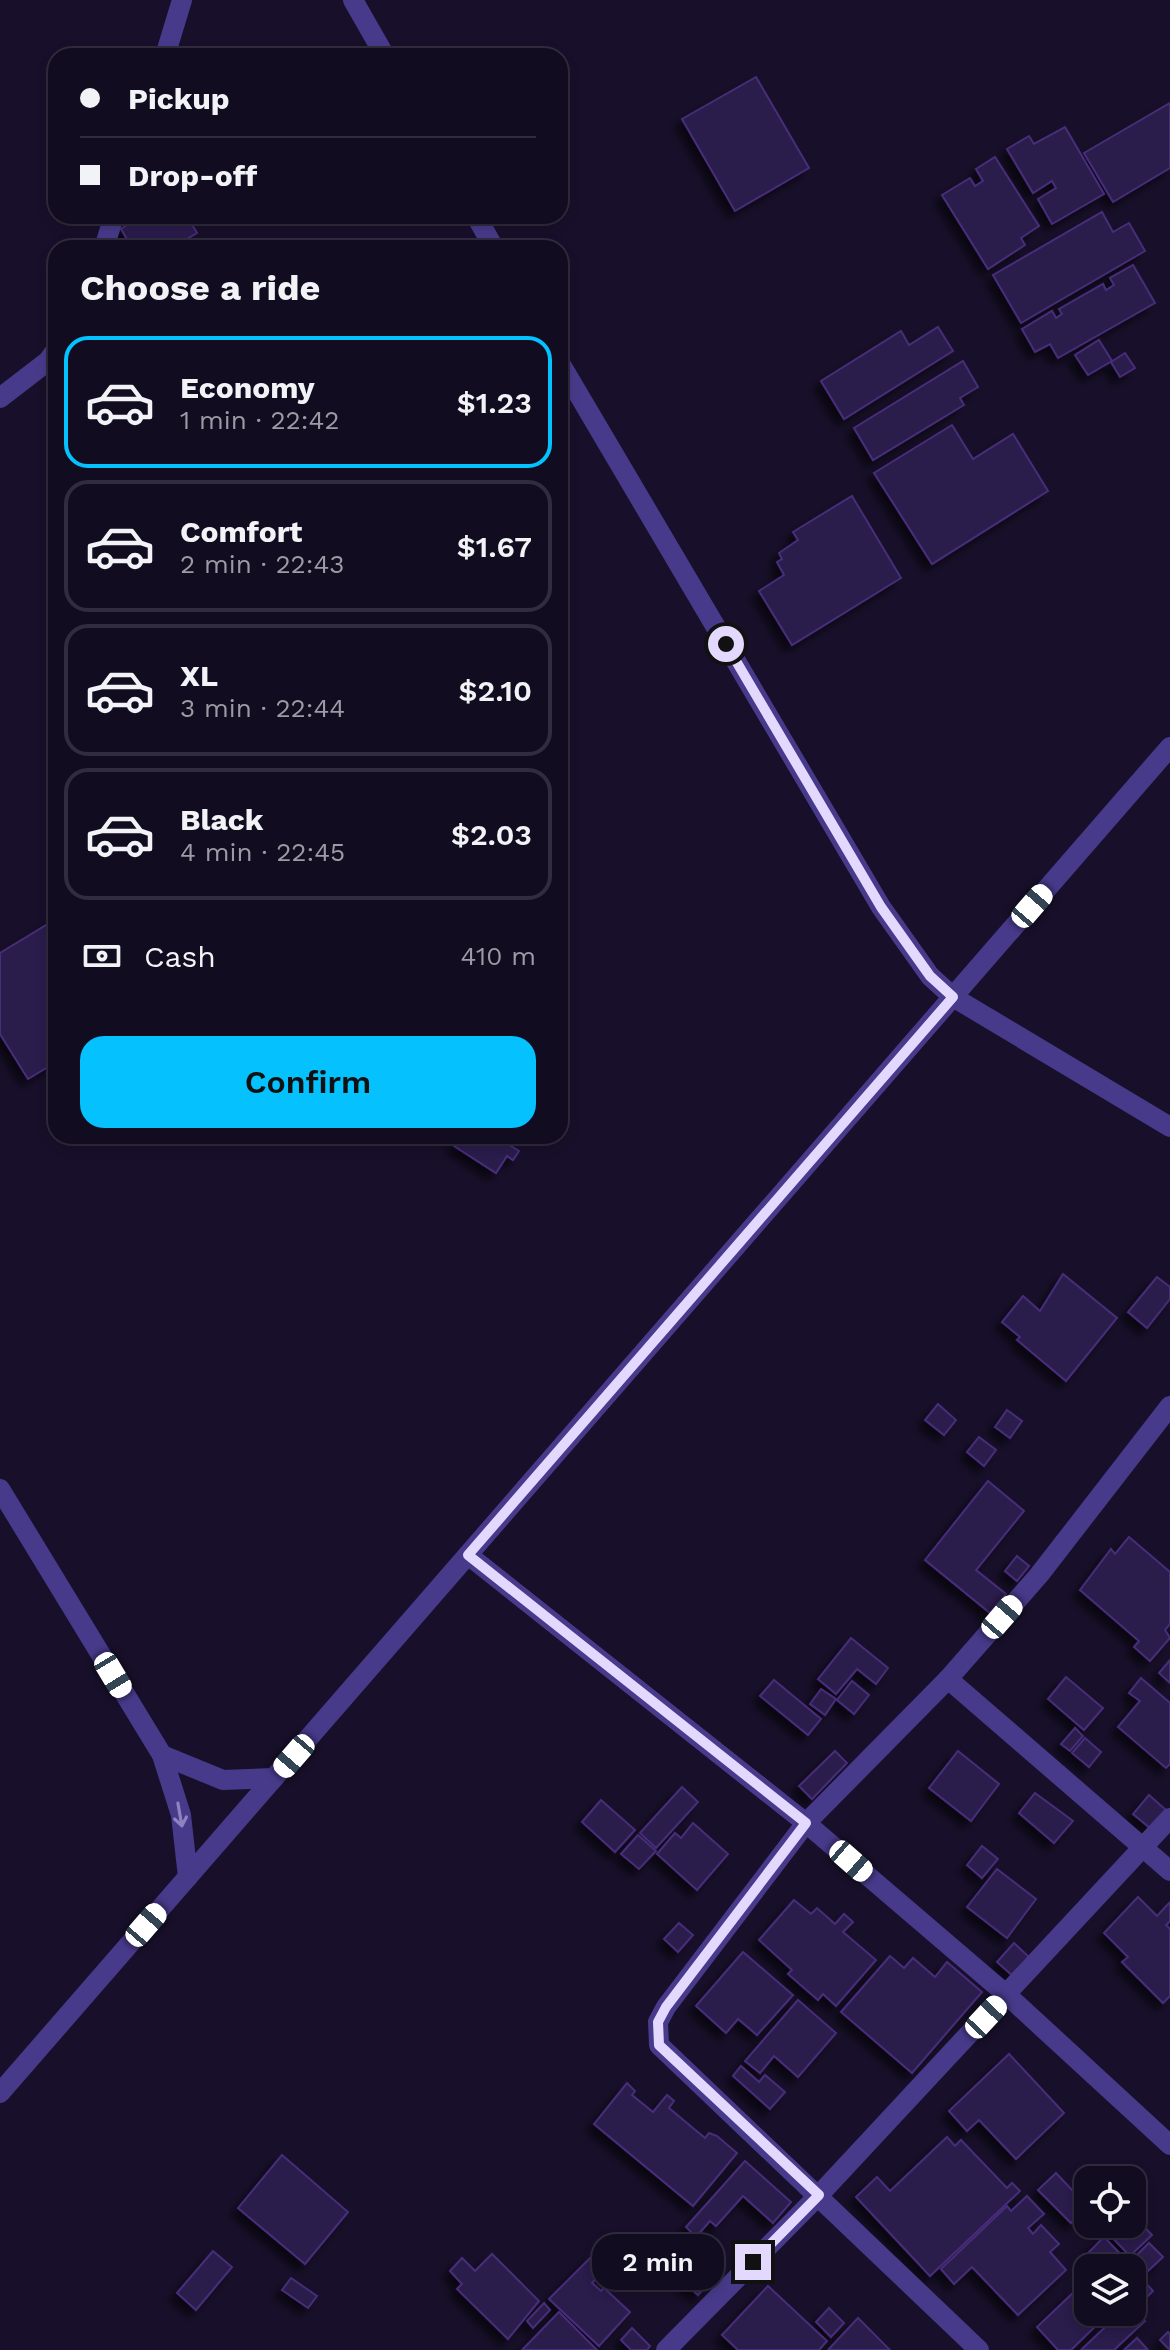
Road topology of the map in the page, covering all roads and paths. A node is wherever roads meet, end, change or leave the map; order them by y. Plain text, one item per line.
1 (182, 0) edge
2 (353, 0) edge
3 (167, 48) edge
4 (380, 48) edge
5 (48, 361) edge
6 (568, 377) edge
7 (0, 398) edge
8 (1170, 747) edge
9 (953, 997) junction
10 (1170, 1127) edge
11 (1170, 1406) edge
12 (0, 1489) edge
13 (468, 1555) junction
14 (948, 1679) junction
15 (162, 1755) junction
16 (274, 1778) junction
17 (1170, 1818) edge
18 (806, 1823) junction
19 (1144, 1847) junction
20 (1170, 1871) edge
21 (188, 1877) junction
22 (1007, 1995) junction
23 (0, 2093) edge
24 (1170, 2145) edge
25 (819, 2195) junction
26 (666, 2350) edge
27 (979, 2350) edge

1 - 3 street
2 - 4 street
5 - 7 street
6 - 9 street
8 - 9 street
9 - 10 street
9 - 13 street
11 - 14 street
12 - 15 street
13 - 16 street
13 - 18 street
14 - 18 street
14 - 19 street
15 - 16 street
15 -> 21 street
16 - 21 street
17 - 19 street
18 - 22 street
18 - 25 street
19 - 20 street
19 - 22 street
21 - 23 street
22 - 24 street
22 - 25 street
25 - 26 street
25 - 27 street

